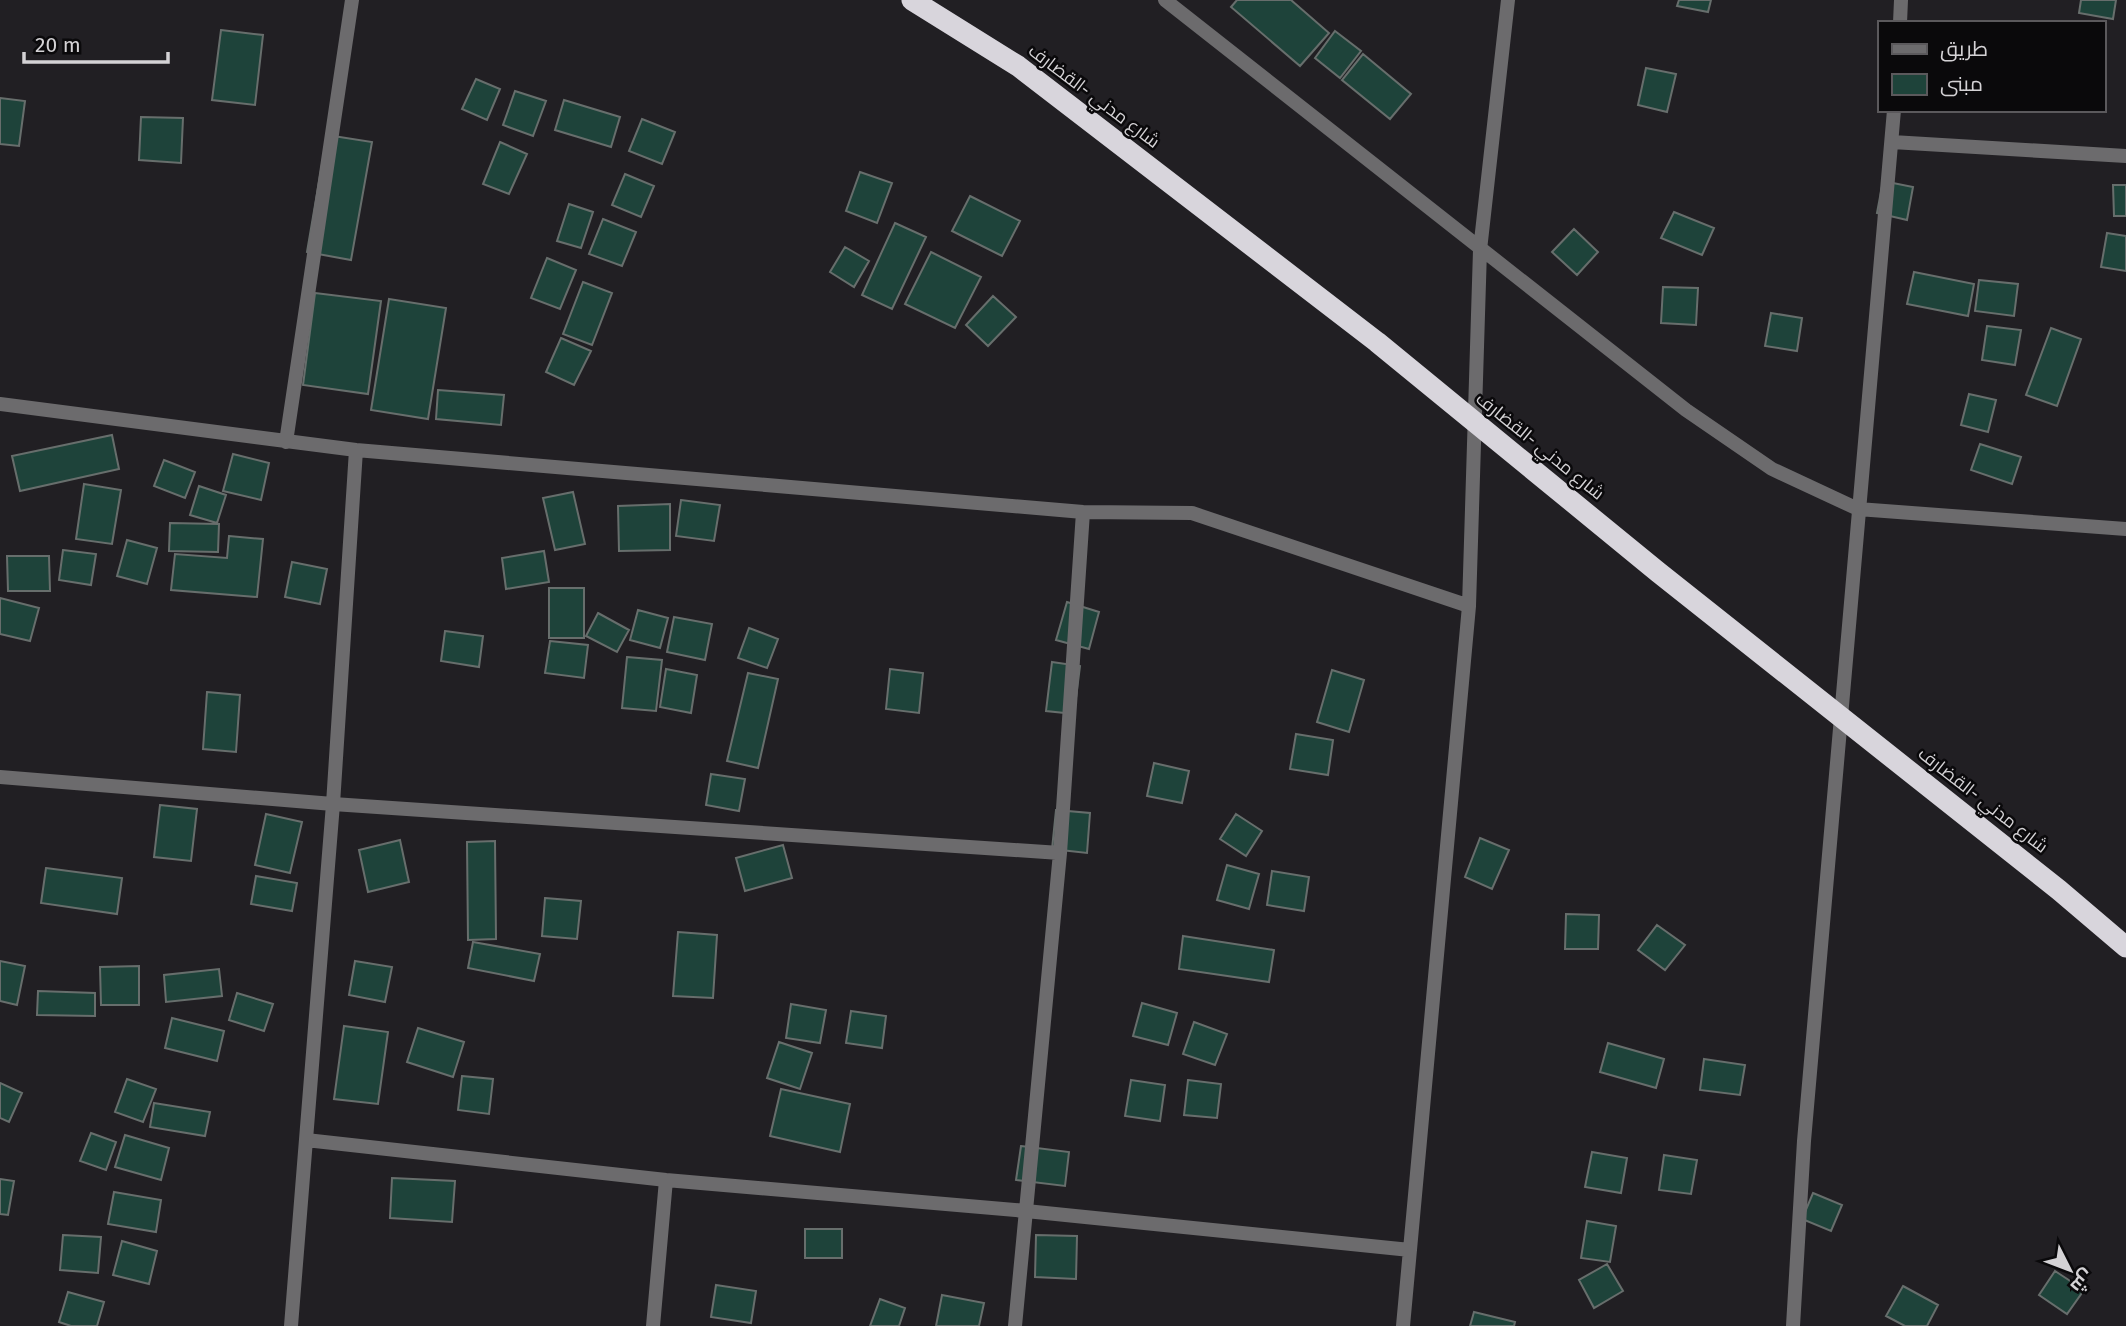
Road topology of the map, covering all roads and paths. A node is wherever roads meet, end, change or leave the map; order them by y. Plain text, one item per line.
1 (352, 0) edge
2 (912, 0) edge
3 (1165, 0) edge
4 (1508, 0) edge
5 (1901, 0) edge
6 (1900, 21) edge
7 (1894, 112) edge
8 (1892, 142) junction
9 (2126, 156) edge
10 (1480, 250) junction
11 (0, 404) edge
12 (1475, 422) junction
13 (286, 442) junction
14 (356, 450) junction
15 (1858, 509) junction
16 (1083, 512) junction
17 (2126, 530) edge
18 (1469, 606) junction
19 (1841, 717) junction
20 (0, 777) edge
21 (333, 804) junction
22 (1060, 853) junction
23 (2126, 947) edge
24 (306, 1140) junction
25 (666, 1180) junction
26 (1026, 1211) junction
27 (1410, 1250) junction
28 (291, 1326) edge
29 (653, 1326) edge
30 (1015, 1326) edge
31 (1403, 1326) edge
32 (1793, 1326) edge

1 - 13 street
2 - 12 highway, شارع مدني -القضارف
3 - 10 street
4 - 10 street
5 - 6 street
7 - 8 street
8 - 9 street
8 - 15 street
10 - 12 street
10 - 15 street
11 - 13 street
12 - 18 street
12 - 19 highway, شارع مدني -القضارف
13 - 14 street
14 - 16 street
14 - 21 street
15 - 17 street
15 - 19 street
16 - 18 street
16 - 22 street
18 - 27 street
19 - 23 highway, شارع مدني -القضارف
19 - 32 street
20 - 21 street
21 - 22 street
21 - 24 street
22 - 26 street
24 - 25 street
24 - 28 street
25 - 26 street
25 - 29 street
26 - 27 street
26 - 30 street
27 - 31 street

